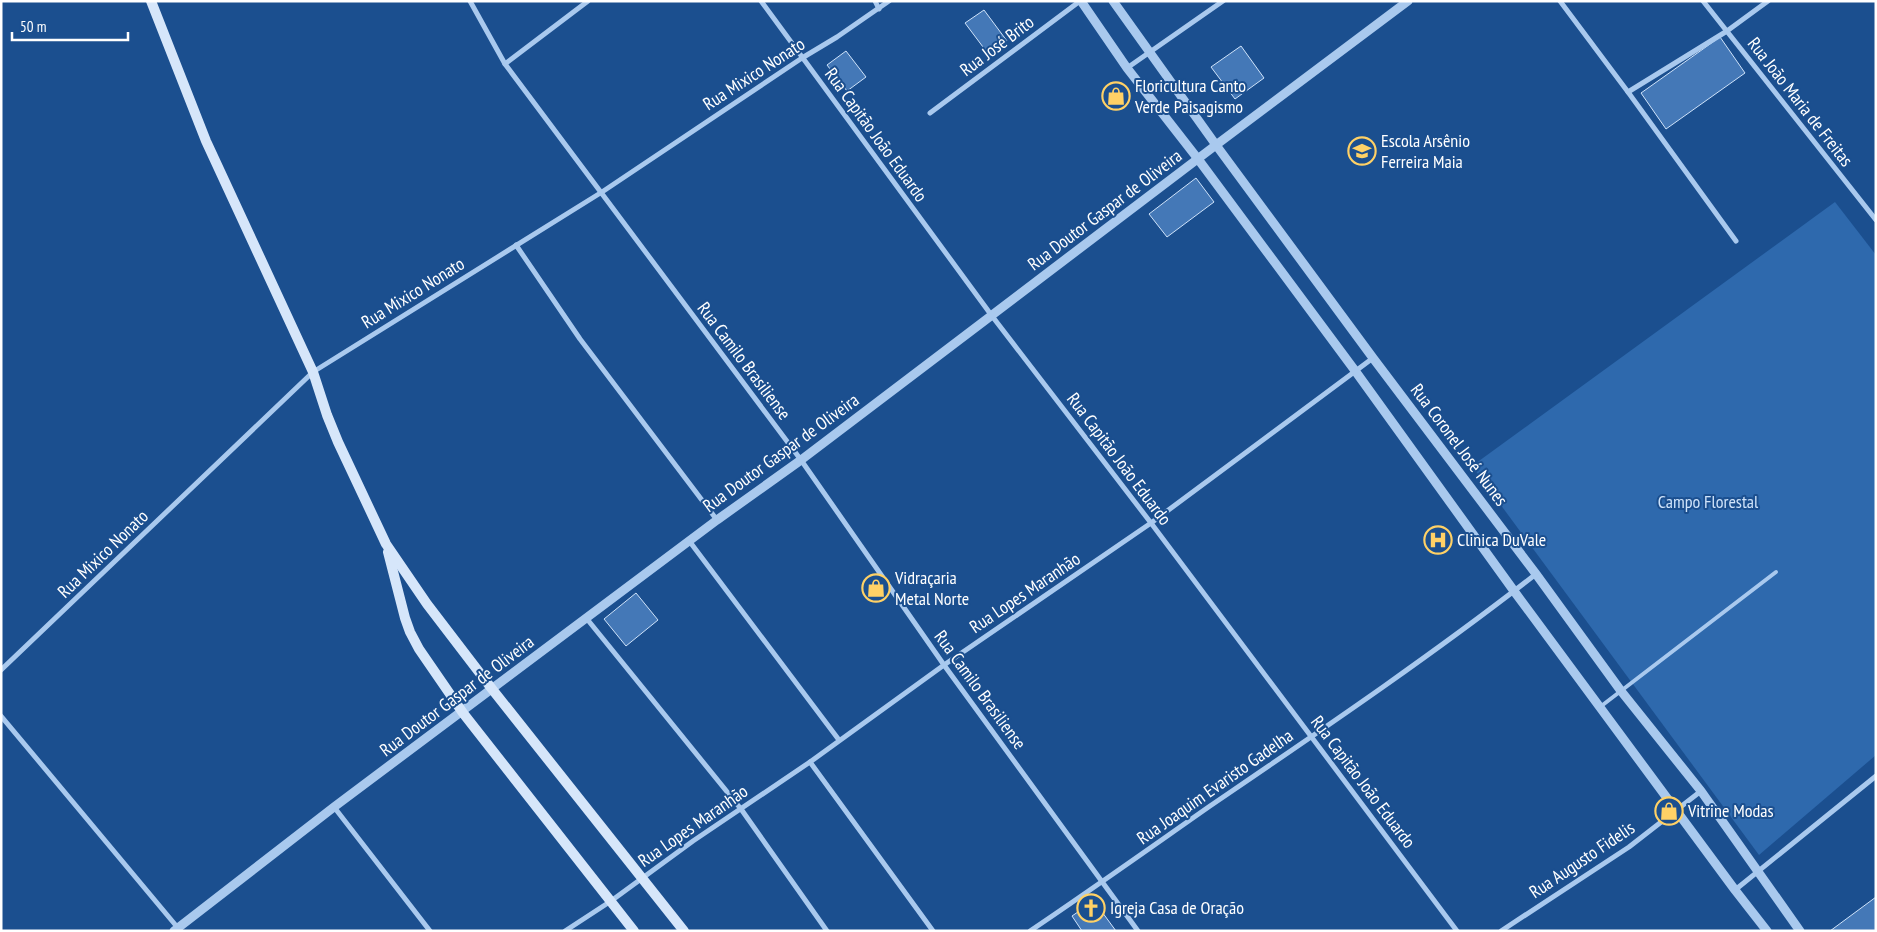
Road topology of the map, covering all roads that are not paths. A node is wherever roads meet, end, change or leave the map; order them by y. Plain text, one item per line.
1 (151, 1) edge
2 (470, 1) edge
3 (588, 1) edge
4 (762, 1) edge
5 (875, 1) edge
6 (889, 1) edge
7 (1080, 1) edge
8 (1113, 1) edge
9 (1223, 1) edge
10 (1560, 1) edge
11 (1703, 1) edge
12 (1768, 1) edge
13 (1402, 3) edge
14 (879, 9) junction
15 (1727, 31) junction
16 (1151, 52) junction
17 (802, 58) junction
18 (505, 64) junction
19 (1127, 68) junction
20 (1628, 92) junction
21 (930, 113) dead end
22 (1216, 145) junction
23 (1198, 159) junction
24 (602, 192) junction
25 (1876, 220) edge
26 (1736, 241) dead end
27 (516, 245) junction
28 (992, 316) junction
29 (1373, 358) junction
30 (313, 372) junction
31 (1356, 372) junction
32 (801, 460) junction
33 (717, 520) junction
34 (1151, 523) junction
35 (690, 542) junction
36 (386, 544) junction
37 (1776, 572) dead end
38 (1536, 574) junction
39 (1514, 591) junction
40 (587, 619) junction
41 (944, 665) junction
42 (1, 670) edge
43 (492, 689) junction
44 (1621, 691) junction
45 (1600, 708) junction
46 (463, 713) junction
47 (1, 716) edge
48 (1312, 737) junction
49 (839, 740) junction
50 (810, 762) junction
51 (1876, 776) edge
52 (1701, 791) junction
53 (334, 808) junction
54 (741, 809) junction
55 (1676, 810) junction
56 (1758, 872) junction
57 (643, 879) junction
58 (1103, 882) junction
59 (1735, 890) junction
60 (611, 901) junction
61 (178, 930) edge
62 (430, 931) edge
63 (565, 931) edge
64 (634, 931) edge
65 (684, 931) edge
66 (827, 931) edge
67 (933, 931) edge
68 (1030, 931) edge
69 (1138, 931) edge
70 (1458, 931) edge
71 (1501, 931) edge
72 (1767, 931) edge
73 (1800, 931) edge

1 - 30 main road
2 - 18 street, Rua Camilo Brasiliense
3 - 18 street
4 - 17 street, Rua Capitão João Eduardo
5 - 14 street
6 - 14 street, Rua Mixico Nonato
7 - 19 street
7 - 21 street, Rua José Brito
8 - 16 street, Rua Coronel José Nunes
9 - 16 street
10 - 20 street
11 - 15 street, Rua João Maria de Freitas
12 - 15 street
13 - 22 street, Rua Doutor Gaspar de Oliveira
14 - 17 street, Rua Mixico Nonato
15 - 20 street
15 - 25 street, Rua João Maria de Freitas
16 - 19 street
16 - 22 street, Rua Coronel José Nunes
17 - 24 street, Rua Mixico Nonato
17 - 28 street, Rua Capitão João Eduardo
18 - 24 street, Rua Camilo Brasiliense
19 - 23 street
20 - 26 street
22 - 23 street, Rua Doutor Gaspar de Oliveira
22 - 29 street, Rua Coronel José Nunes
23 - 28 street, Rua Doutor Gaspar de Oliveira
23 - 31 street
24 - 27 street, Rua Mixico Nonato
24 - 32 street, Rua Camilo Brasiliense
27 - 30 street, Rua Mixico Nonato
27 - 33 street
28 - 32 street, Rua Doutor Gaspar de Oliveira
28 - 34 street, Rua Capitão João Eduardo
29 - 31 street, Rua Lopes Maranhão
29 - 38 street, Rua Coronel José Nunes
30 - 36 main road
30 - 42 street, Rua Mixico Nonato
31 - 34 street, Rua Lopes Maranhão
31 - 39 street
32 - 33 street, Rua Doutor Gaspar de Oliveira
32 - 41 street, Rua Camilo Brasiliense
33 - 35 street, Rua Doutor Gaspar de Oliveira
34 - 41 street, Rua Lopes Maranhão
34 - 48 street, Rua Capitão João Eduardo
35 - 40 street, Rua Doutor Gaspar de Oliveira
35 - 49 street
36 - 43 main road
36 - 46 main road
37 - 44 lane
38 - 39 street, Rua Joaquim Evaristo Gadelha
38 - 44 street, Rua Coronel José Nunes
39 - 45 street
39 - 48 street, Rua Joaquim Evaristo Gadelha
40 - 43 street, Rua Doutor Gaspar de Oliveira
40 - 54 street
41 - 49 street, Rua Lopes Maranhão
41 - 58 street, Rua Camilo Brasiliense
43 - 46 street, Rua Doutor Gaspar de Oliveira
43 - 57 main road
44 - 45 lane
44 - 52 street, Rua Coronel José Nunes
45 - 55 street
46 - 53 street, Rua Doutor Gaspar de Oliveira
46 - 60 main road
47 - 61 street
48 - 58 street, Rua Joaquim Evaristo Gadelha
48 - 70 street, Rua Capitão João Eduardo
49 - 50 street, Rua Lopes Maranhão
50 - 54 street, Rua Lopes Maranhão
50 - 67 street
51 - 56 street
52 - 55 street, Rua Augusto Fidelis
52 - 56 street, Rua Coronel José Nunes
53 - 61 street, Rua Doutor Gaspar de Oliveira
53 - 62 street
54 - 57 street, Rua Lopes Maranhão
54 - 66 street
55 - 59 street
55 - 71 street, Rua Augusto Fidelis
56 - 59 street
56 - 73 street, Rua Coronel José Nunes
57 - 60 street, Rua Lopes Maranhão
57 - 65 main road
58 - 68 street, Rua Joaquim Evaristo Gadelha
58 - 69 street, Rua Camilo Brasiliense
59 - 72 street
60 - 63 street, Rua Lopes Maranhão
60 - 64 main road

